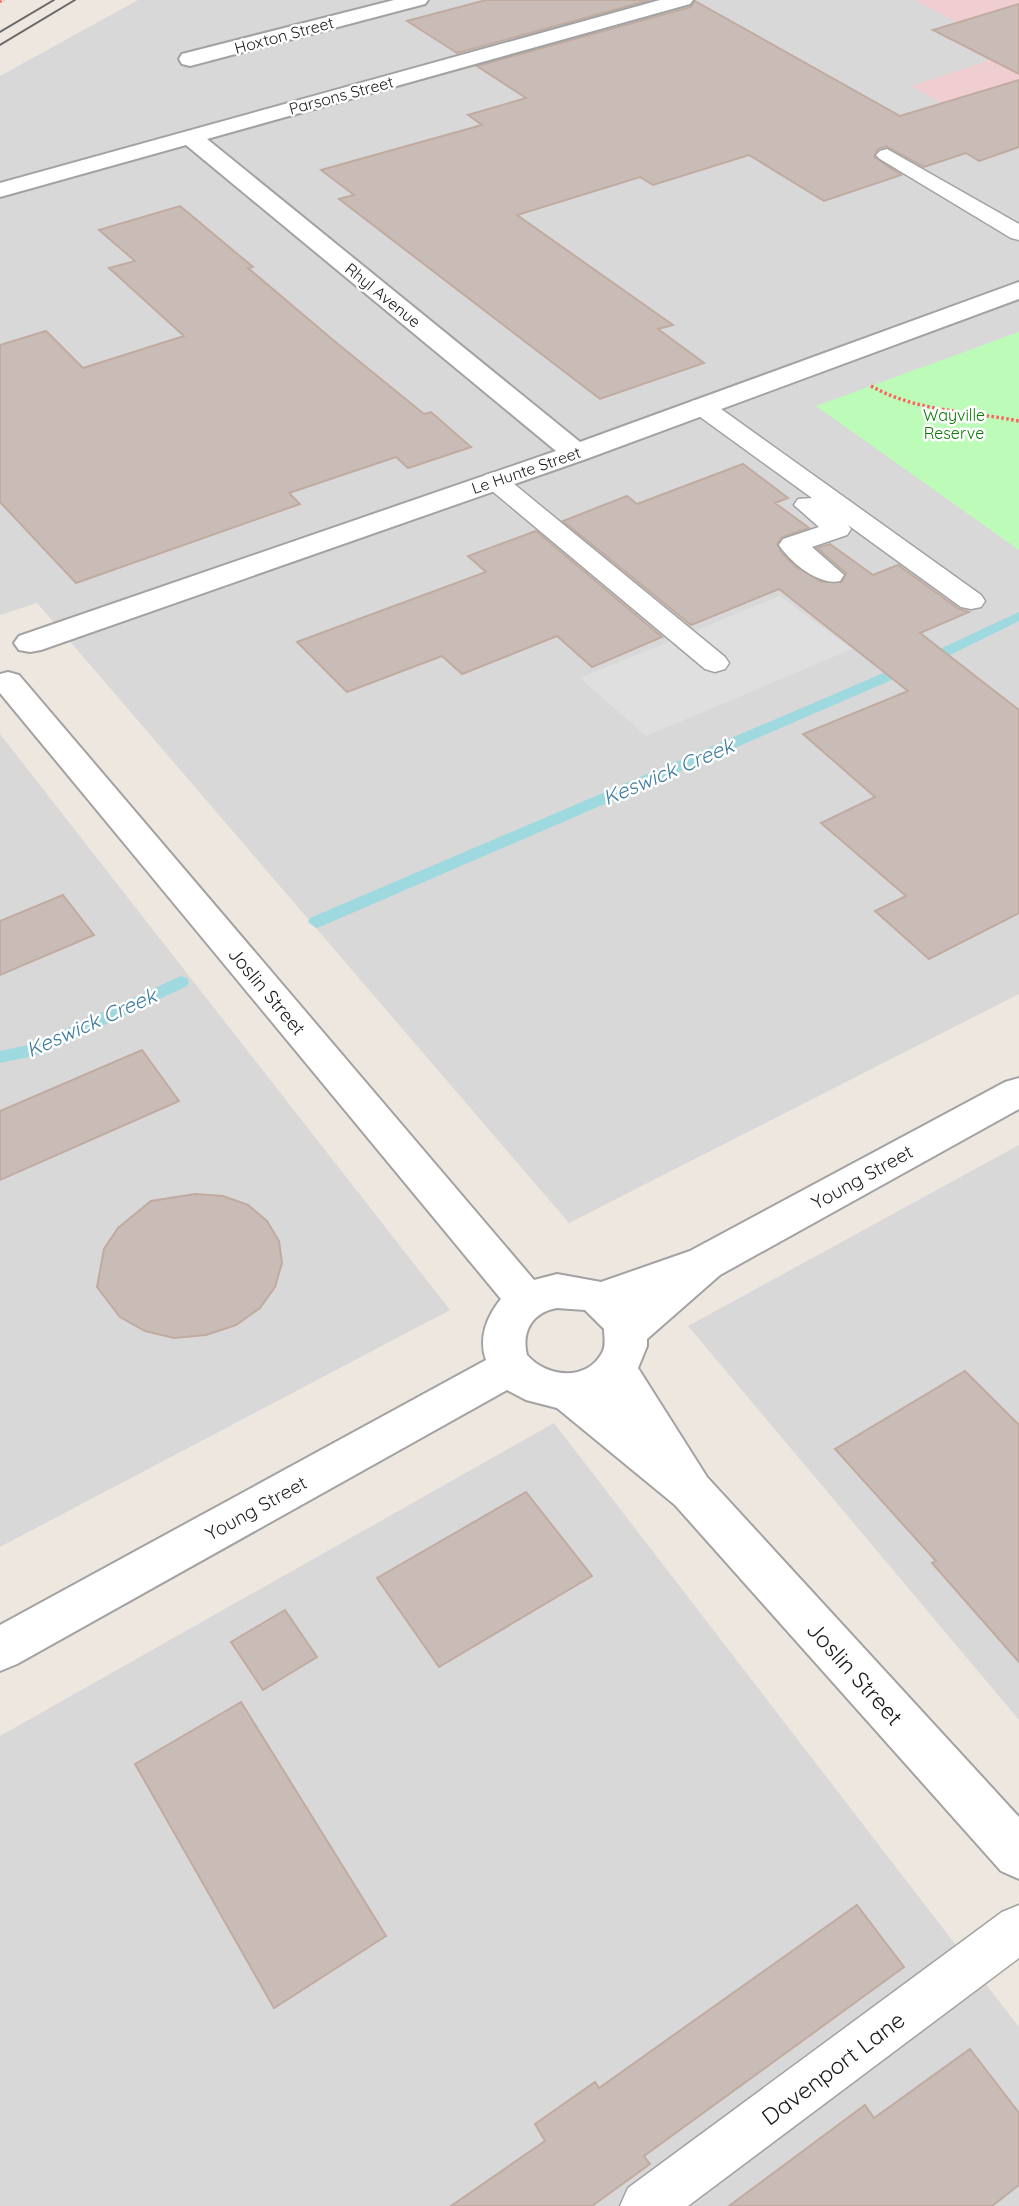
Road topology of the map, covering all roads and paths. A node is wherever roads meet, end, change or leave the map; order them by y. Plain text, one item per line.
1 (418, 0) edge
2 (683, 0) edge
3 (190, 59) dead end
4 (190, 137) junction
5 (887, 155) dead end
6 (0, 190) edge
7 (1019, 233) edge
8 (1019, 290) edge
9 (830, 359) junction
10 (692, 410) junction
11 (1019, 421) edge
12 (576, 453) junction
13 (495, 480) junction
14 (830, 575) dead end
15 (971, 601) dead end
16 (715, 663) dead end
17 (4, 683) edge
18 (1019, 1092) edge
19 (705, 1263) junction
20 (600, 1299) junction
21 (527, 1300) junction
22 (620, 1352) junction
23 (511, 1367) junction
24 (566, 1391) junction
25 (691, 1491) junction
26 (0, 1649) edge
27 (1019, 1854) edge
28 (1019, 1929) edge
29 (646, 2206) edge

1 - 3 street, Hoxton Street
2 - 4 street, Parsons Street
4 - 6 street, Parsons Street
4 - 12 street, Rhyl Avenue
5 - 7 lane
8 - 9 street, Le Hunte Street
9 - 10 street, Le Hunte Street
9 - 11 path
10 - 12 street, Le Hunte Street
10 - 14 lane
10 - 15 lane
12 - 13 street, Le Hunte Street
13 - 16 lane
13 - 17 street, Le Hunte Street
17 - 21 street, Joslin Street
18 - 19 street, Young Street
19 - 20 street, Young Street
19 - 22 street, Young Street
20 - 21 street
20 - 22 street
21 - 23 street
22 - 24 street
22 - 25 street, Joslin Street
23 - 24 street
23 - 26 street, Young Street
24 - 25 street, Joslin Street
25 - 27 street, Joslin Street
28 - 29 lane, Davenport Lane

